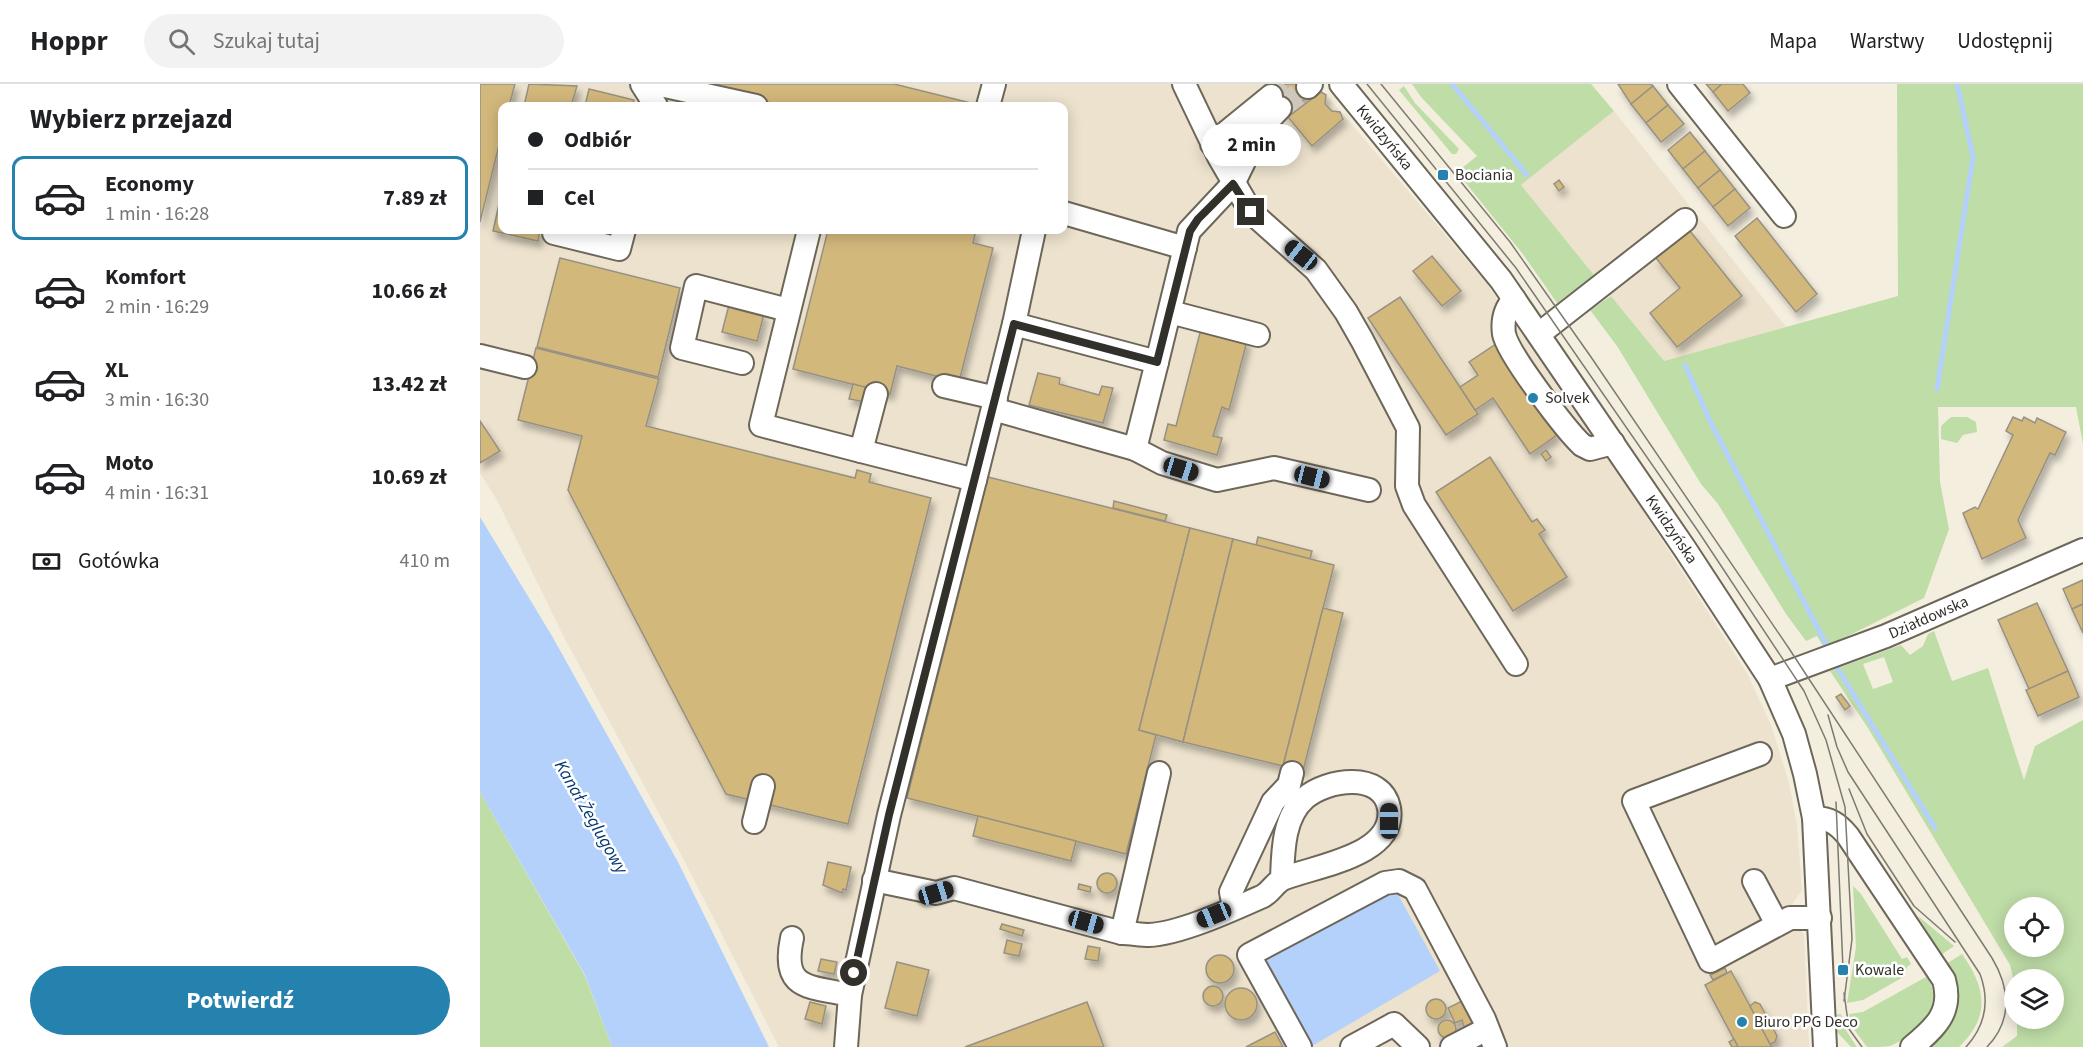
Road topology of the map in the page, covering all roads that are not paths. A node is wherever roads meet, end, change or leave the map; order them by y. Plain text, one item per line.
1 (642, 84) edge
2 (994, 84) edge
3 (1184, 84) edge
4 (1341, 84) edge
5 (1679, 84) edge
6 (665, 86) dead end
7 (653, 102) edge
8 (738, 102) edge
9 (989, 102) edge
10 (1212, 144) junction
11 (1233, 184) junction
12 (1068, 214) edge
13 (1784, 216) dead end
14 (1685, 220) dead end
15 (558, 234) edge
16 (623, 234) edge
17 (808, 234) edge
18 (1033, 234) edge
19 (1185, 248) junction
20 (1514, 299) junction
21 (788, 309) junction
22 (1170, 312) junction
23 (1014, 324) junction
24 (1539, 334) junction
25 (1258, 335) dead end
26 (480, 356) edge
27 (1157, 362) junction
28 (742, 363) dead end
29 (525, 367) dead end
30 (944, 386) dead end
31 (876, 394) dead end
32 (994, 404) junction
33 (1612, 443) junction
34 (1135, 449) junction
35 (861, 451) junction
36 (975, 480) junction
37 (1369, 490) dead end
38 (2083, 550) edge
39 (1516, 664) dead end
40 (1770, 679) junction
41 (1760, 754) dead end
42 (1159, 773) dead end
43 (1292, 773) dead end
44 (763, 786) dead end
45 (1814, 818) junction
46 (754, 822) dead end
47 (1282, 879) junction
48 (874, 880) junction
49 (1754, 881) dead end
50 (1234, 907) junction
51 (1820, 918) junction
52 (1777, 924) junction
53 (1122, 933) junction
54 (792, 938) dead end
55 (850, 995) junction
56 (1491, 1038) edge
57 (846, 1047) edge
58 (1299, 1047) edge
59 (1352, 1047) edge
60 (1418, 1047) edge
61 (1452, 1047) edge
62 (1825, 1047) edge
63 (1912, 1047) edge

1 - 7 street
2 - 9 street
3 - 10 street
4 - 20 street, Kwidzyńska
5 - 13 street
6 - 8 street
10 - 11 street
10 - 11 street
11 - 19 street
11 - 39 street
12 - 19 street
14 - 24 street
15 - 16 street
17 - 21 street
18 - 23 street
19 - 22 street
20 - 24 street, Kwidzyńska
20 - 33 street
21 - 28 street
21 - 35 street
22 - 25 street
22 - 27 street
23 - 27 street
23 - 32 street
24 - 33 street, Kwidzyńska
26 - 29 street
27 - 34 street
30 - 32 street
31 - 35 street
32 - 34 street
32 - 36 street
33 - 40 street, Kwidzyńska
34 - 37 street
35 - 36 street
36 - 48 street
38 - 40 street, Działdowska
40 - 45 street, Kwidzyńska
41 - 52 street
42 - 53 street
43 - 50 street
44 - 46 street
45 - 51 street, Kwidzyńska
45 - 63 street
47 - 47 street
47 - 50 street
48 - 53 street
48 - 55 street
49 - 52 street
50 - 53 street
51 - 52 street
51 - 62 street, Kwidzyńska
54 - 55 street
55 - 57 street
56 - 58 street
56 - 61 street
59 - 60 street

